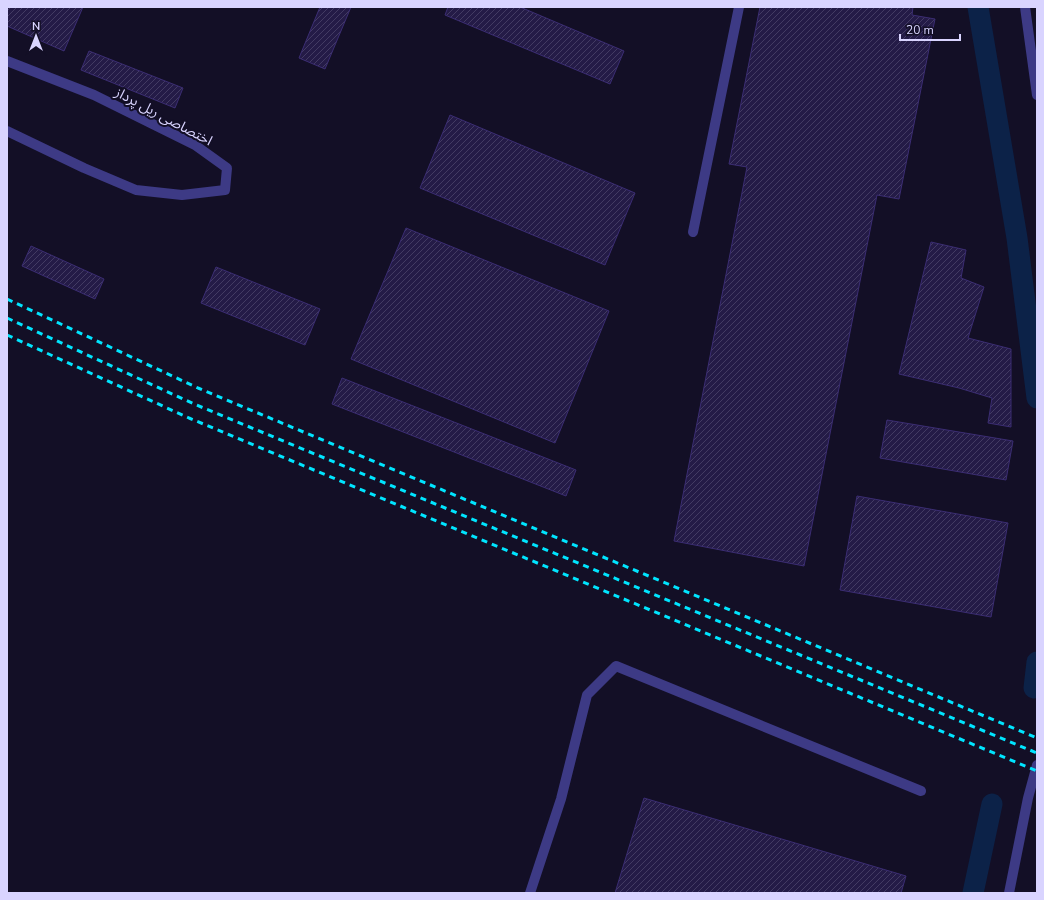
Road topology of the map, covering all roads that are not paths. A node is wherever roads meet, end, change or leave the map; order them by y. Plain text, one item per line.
1 (739, 7) edge
2 (1024, 7) edge
3 (7, 61) edge
4 (1036, 81) edge
5 (1037, 95) edge
6 (7, 131) edge
7 (693, 232) dead end
8 (1037, 765) edge
9 (921, 791) dead end
10 (530, 893) edge
11 (1009, 893) edge

1 - 7 lane
2 - 4 lane
3 - 6 lane, اختصاصی ریل پرداز
4 - 5 lane
8 - 11 lane
9 - 10 lane

